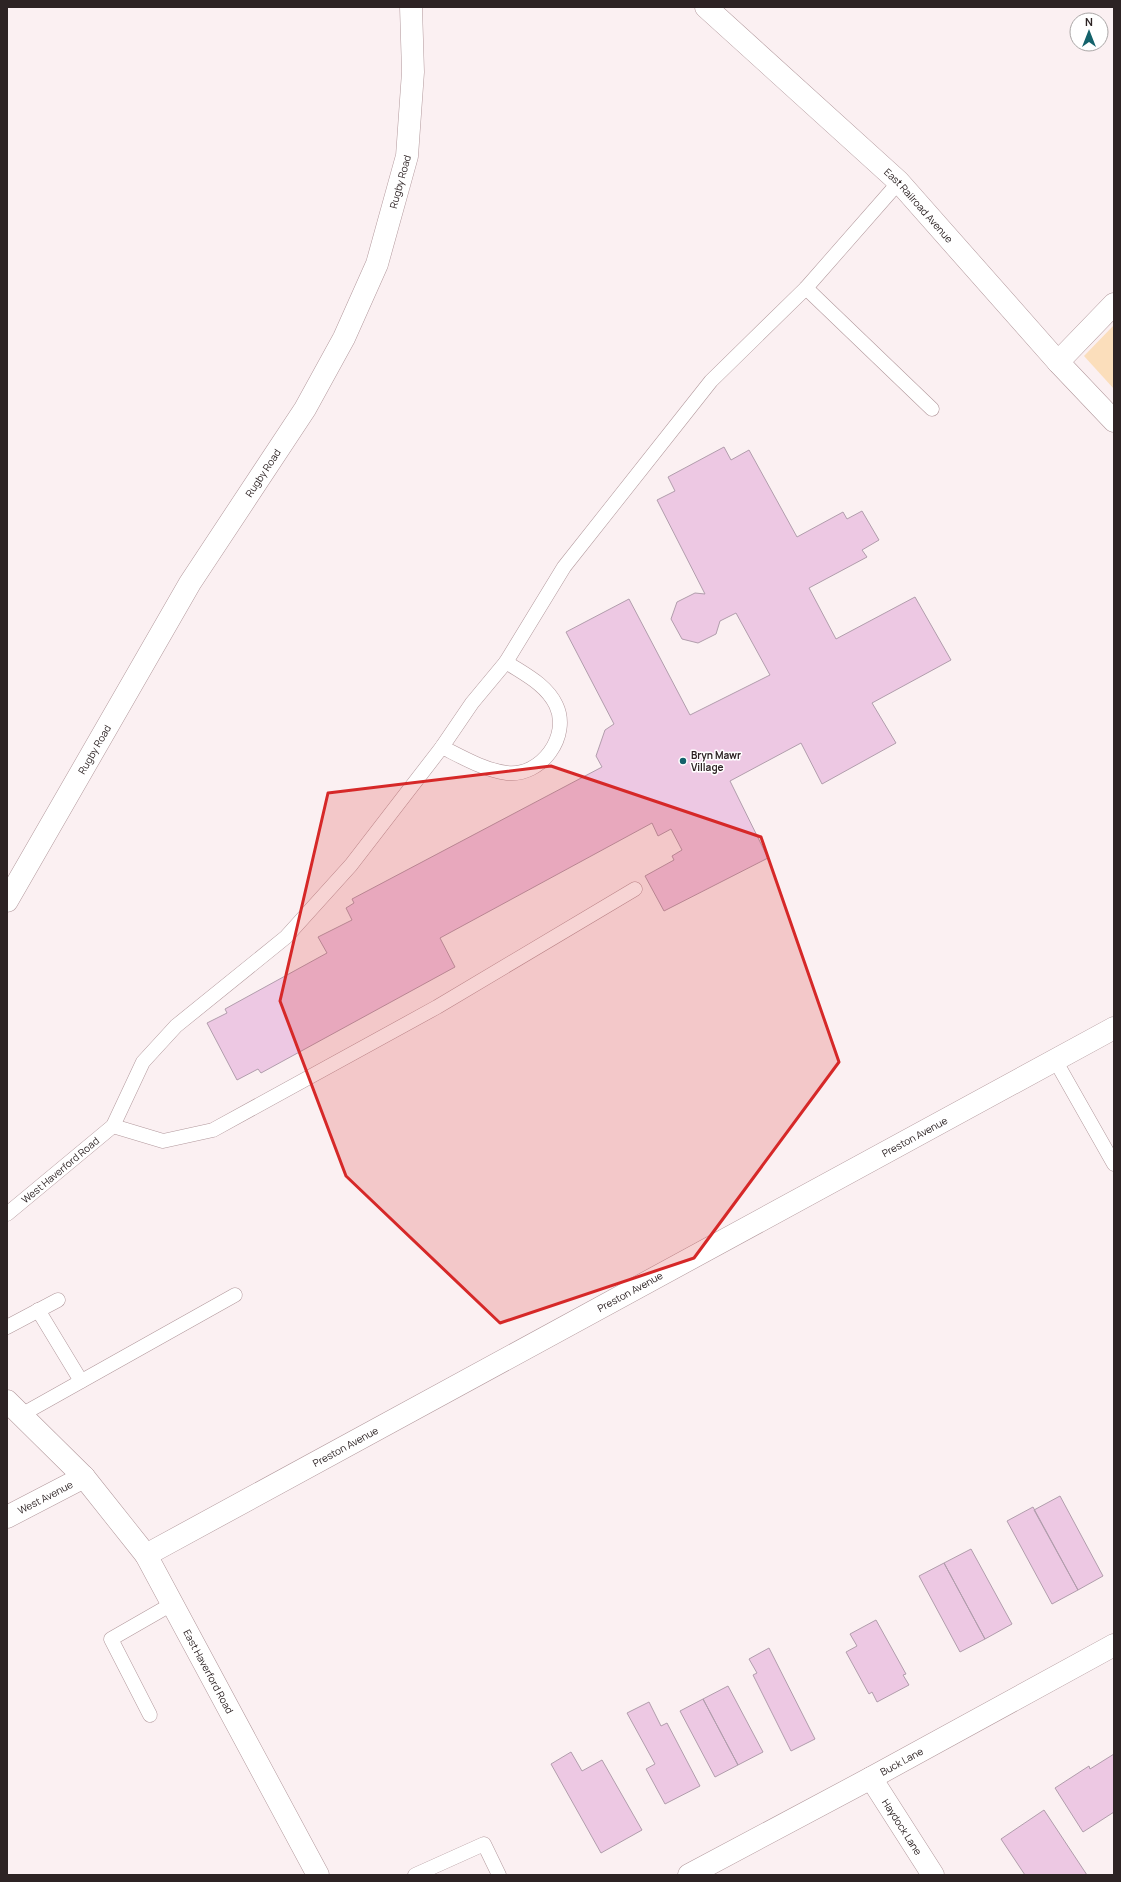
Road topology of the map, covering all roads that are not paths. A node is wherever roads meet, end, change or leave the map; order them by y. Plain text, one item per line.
1 (411, 7) edge
2 (706, 7) edge
3 (899, 182) junction
4 (806, 288) junction
5 (1114, 304) edge
6 (1058, 362) junction
7 (932, 409) dead end
8 (1114, 421) edge
9 (506, 662) junction
10 (442, 747) junction
11 (635, 889) dead end
12 (7, 901) edge
13 (1114, 1028) edge
14 (1055, 1060) junction
15 (113, 1126) junction
16 (1114, 1164) edge
17 (7, 1214) edge
18 (235, 1295) dead end
19 (58, 1300) dead end
20 (38, 1310) junction
21 (7, 1328) edge
22 (81, 1381) junction
23 (14, 1408) edge
24 (84, 1477) junction
25 (7, 1517) edge
26 (146, 1555) junction
27 (172, 1604) junction
28 (1114, 1645) edge
29 (150, 1715) dead end
30 (871, 1778) junction
31 (318, 1875) edge
32 (415, 1875) edge
33 (499, 1875) edge
34 (688, 1875) edge
35 (933, 1875) edge

1 - 12 street, Rugby Road
2 - 3 street, East Railroad Avenue
3 - 4 lane
3 - 6 street, East Railroad Avenue
4 - 7 lane
4 - 9 lane
5 - 6 street
6 - 8 street, East Railroad Avenue
9 - 10 lane
9 - 10 lane
10 - 15 lane
11 - 15 lane
13 - 14 street, Preston Avenue
14 - 16 lane
14 - 26 street, Preston Avenue
15 - 17 lane, West Haverford Road
18 - 22 lane
19 - 20 lane
20 - 21 lane
20 - 22 lane
22 - 23 lane
23 - 24 street
24 - 25 street, West Avenue
24 - 26 street, East Haverford Road
26 - 27 street, East Haverford Road
27 - 29 lane
27 - 31 street, East Haverford Road
28 - 30 street, Buck Lane
30 - 34 street, Buck Lane
30 - 35 street, Haydock Lane
32 - 33 lane

